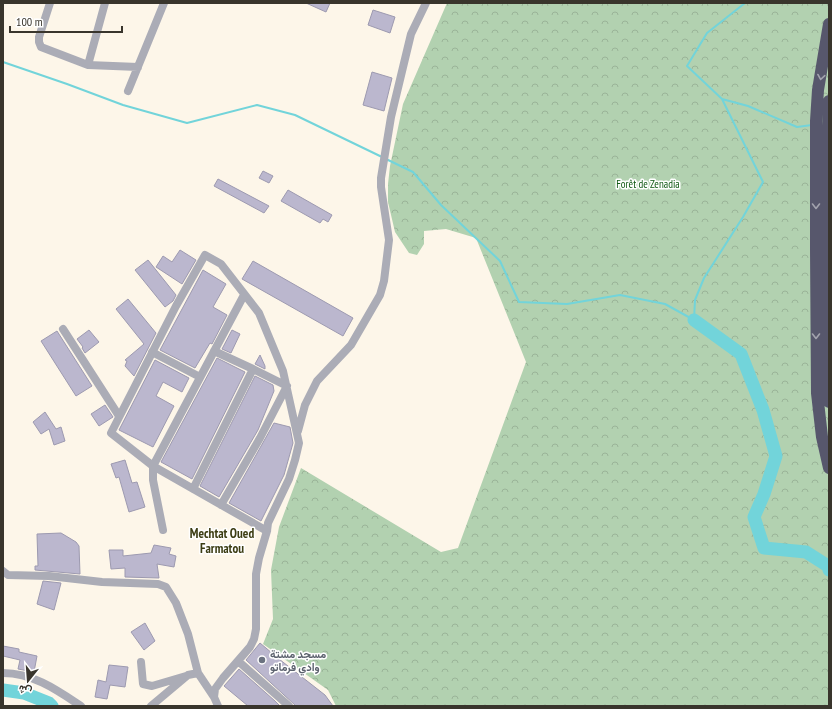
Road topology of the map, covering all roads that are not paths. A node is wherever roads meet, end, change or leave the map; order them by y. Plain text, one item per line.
1 (50, 3) edge
2 (105, 3) edge
3 (164, 3) edge
4 (426, 3) edge
5 (829, 24) edge
6 (88, 65) junction
7 (138, 67) junction
8 (128, 91) dead end
9 (829, 101) edge
10 (244, 295) junction
11 (64, 328) dead end
12 (214, 351) junction
13 (152, 352) junction
14 (253, 369) junction
15 (200, 377) junction
16 (287, 386) junction
17 (829, 402) edge
18 (119, 416) junction
19 (297, 434) junction
20 (153, 466) junction
21 (829, 468) edge
22 (193, 489) junction
23 (221, 505) junction
24 (163, 530) dead end
25 (267, 531) junction
26 (3, 571) edge
27 (238, 661) junction
28 (141, 662) dead end
29 (3, 673) edge
30 (198, 673) junction
31 (186, 676) junction
32 (214, 697) junction
33 (81, 706) edge
34 (150, 706) edge
35 (218, 706) edge
36 (289, 706) edge

1 - 6 street
2 - 6 street
3 - 7 street
4 - 19 street
5 -> 21 highway
6 - 7 street
7 - 8 street
9 - 17 highway
10 - 12 street
10 - 13 street
10 - 16 street
11 - 18 street
12 - 14 street
12 - 15 street
13 - 15 street
13 - 18 street
14 - 16 street
14 - 22 street
15 - 20 street
16 - 19 street
16 - 23 street
18 - 20 street
19 - 25 street
20 - 22 street
20 - 24 street
22 - 23 street
23 - 25 street
25 - 27 street
26 - 30 street
27 - 32 street
27 - 36 street
28 - 31 street
29 - 33 street
30 - 31 street
30 - 32 street
31 - 34 street
32 - 35 street

